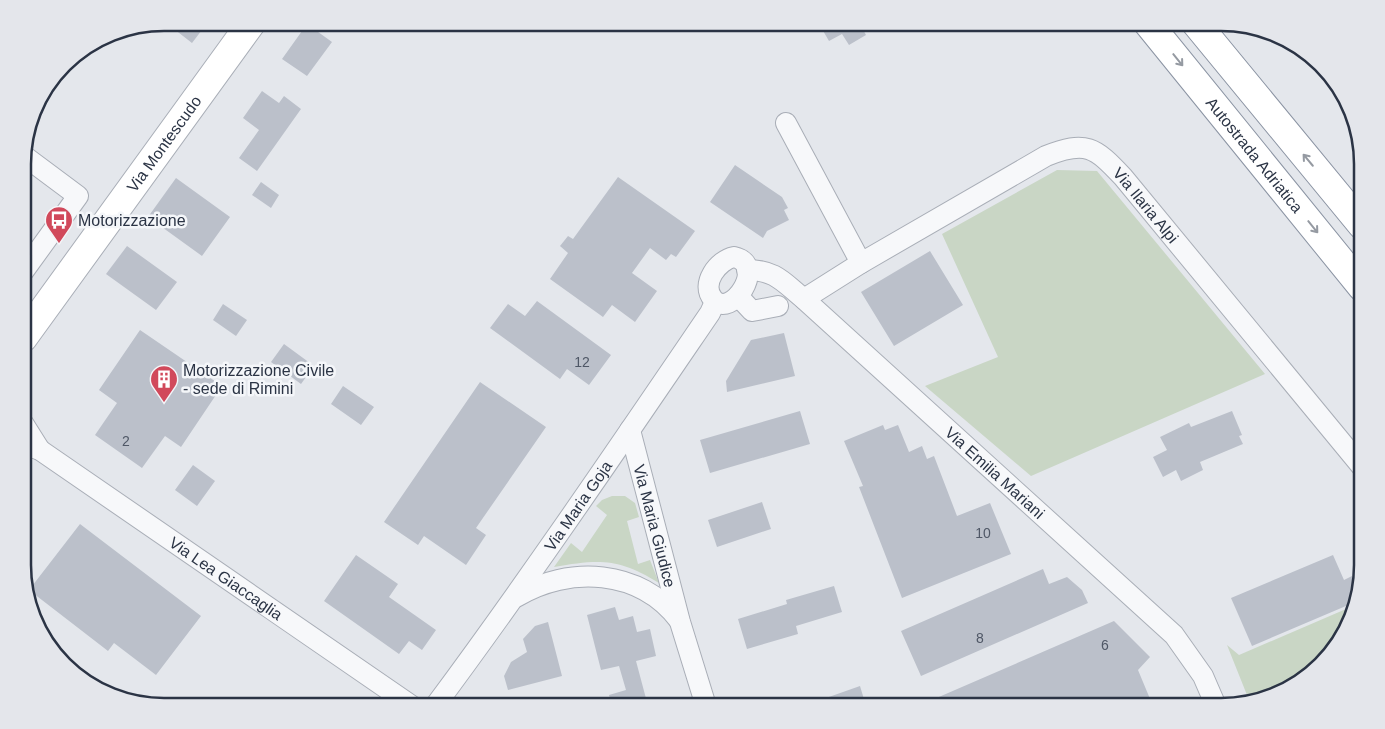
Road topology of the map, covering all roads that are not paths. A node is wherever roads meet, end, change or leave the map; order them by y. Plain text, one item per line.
1 (1154, 31) edge
2 (1201, 31) edge
3 (245, 32) edge
4 (786, 123) dead end
5 (32, 162) edge
6 (1354, 215) edge
7 (32, 260) edge
8 (861, 263) junction
9 (747, 270) junction
10 (1354, 277) edge
11 (738, 296) junction
12 (804, 299) junction
13 (715, 302) junction
14 (778, 306) dead end
15 (32, 326) edge
16 (630, 430) junction
17 (32, 447) edge
18 (1354, 457) edge
19 (512, 600) junction
20 (680, 622) junction
21 (703, 697) edge
22 (1212, 697) edge
23 (400, 698) edge
24 (441, 698) edge

1 -> 10 main road, Autostrada Adriatica
6 -> 2 main road
3 - 15 main road, Via Montescudo
4 - 8 street
5 - 7 street
8 - 12 street, Via Ilaria Alpi
8 - 18 street, Via Ilaria Alpi
9 - 11 street
9 - 12 street, Via Emilia Mariani
9 - 13 street
11 - 13 street
11 - 14 street
12 - 22 street, Via Emilia Mariani
13 - 16 street, Via Maria Goja
16 - 19 street, Via Maria Goja
16 - 20 street, Via Maria Giudice
17 - 23 street, Via Lea Giaccaglia
19 - 20 street, Via Maria Giudice
19 - 24 street, Via Maria Goja
20 - 21 street, Via Maria Giudice

